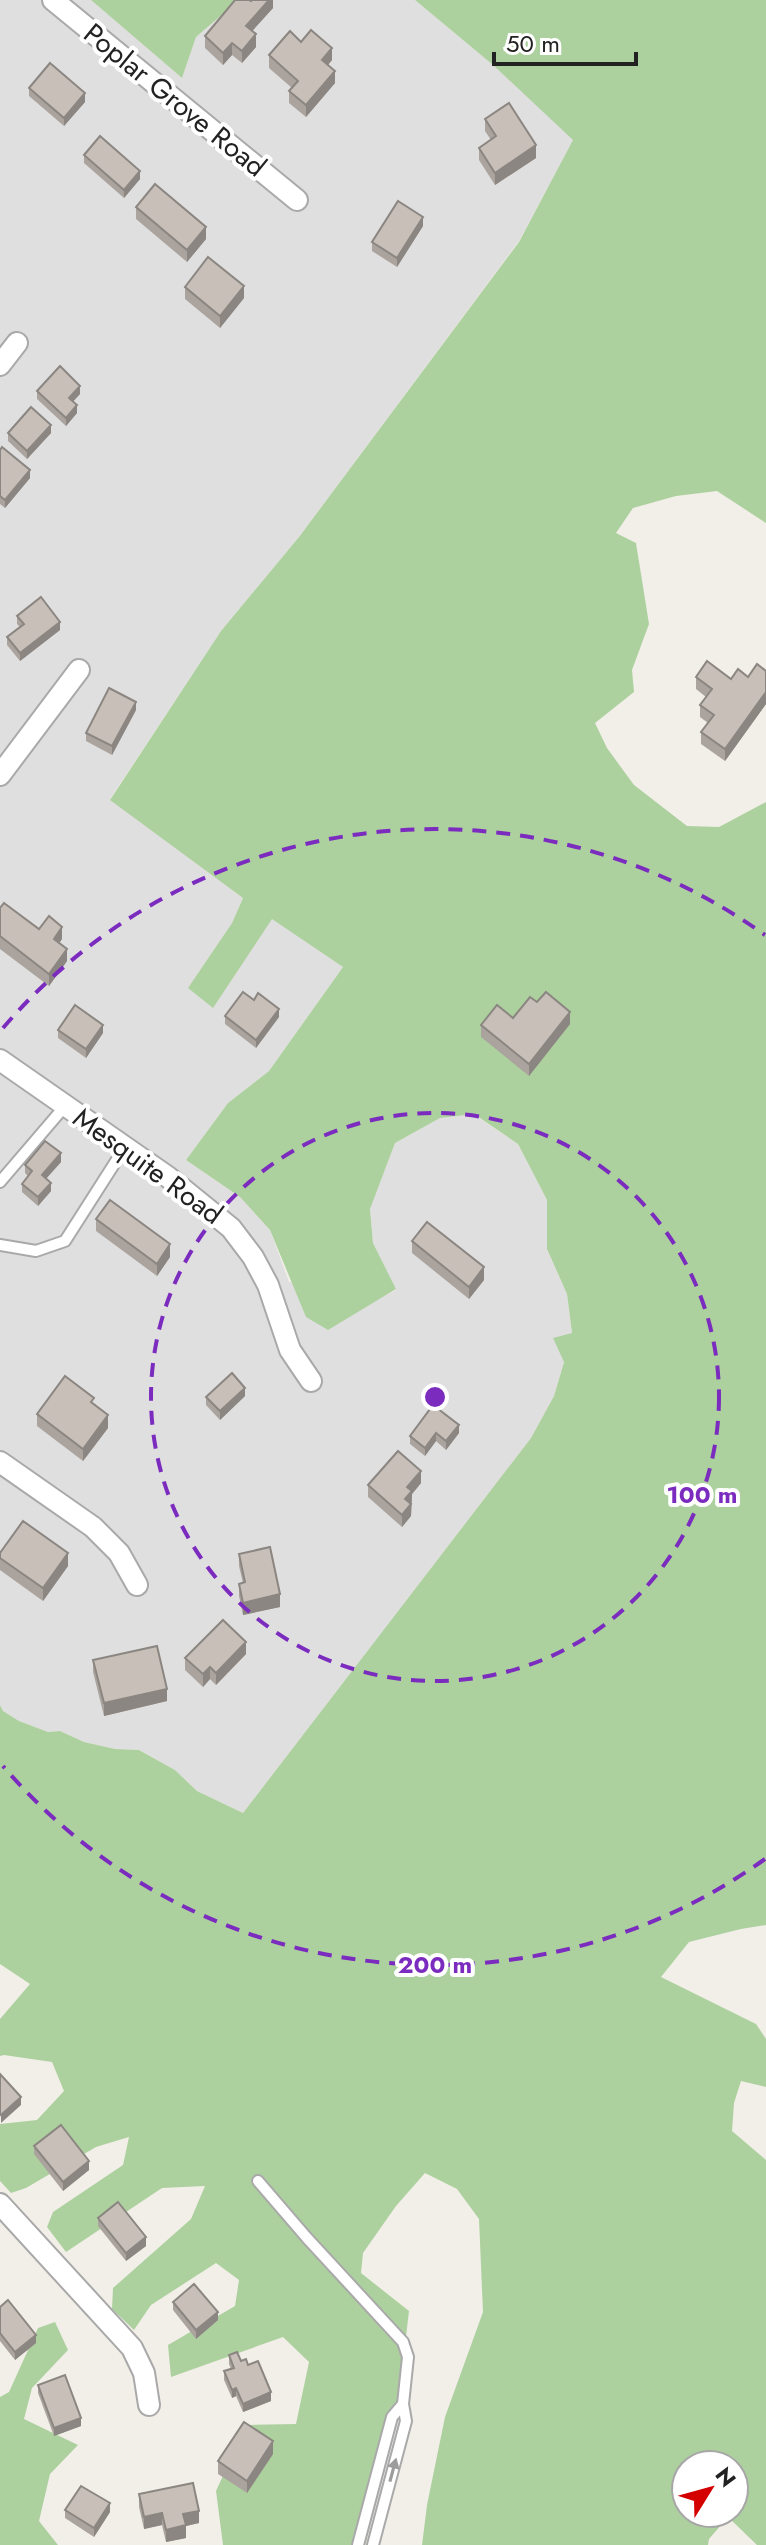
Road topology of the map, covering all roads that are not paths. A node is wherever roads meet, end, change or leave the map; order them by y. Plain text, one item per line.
1 (53, 0) edge
2 (297, 200) dead end
3 (17, 343) dead end
4 (0, 365) edge
5 (79, 670) dead end
6 (0, 775) edge
7 (0, 1060) edge
8 (65, 1106) junction
9 (125, 1147) junction
10 (0, 1182) edge
11 (0, 1245) edge
12 (311, 1381) dead end
13 (0, 1462) edge
14 (137, 1585) dead end
15 (258, 2181) dead end
16 (0, 2204) edge
17 (403, 2404) junction
18 (149, 2405) dead end
19 (358, 2545) edge
20 (373, 2545) edge

1 - 2 street, Poplar Grove Road
3 - 4 street
5 - 6 street
7 - 8 street, Mesquite Road
8 - 9 street, Mesquite Road
8 - 10 lane
9 - 11 lane
9 - 12 street, Mesquite Road
13 - 14 street
15 - 17 lane
16 - 18 street
17 - 19 lane
20 -> 17 lane

